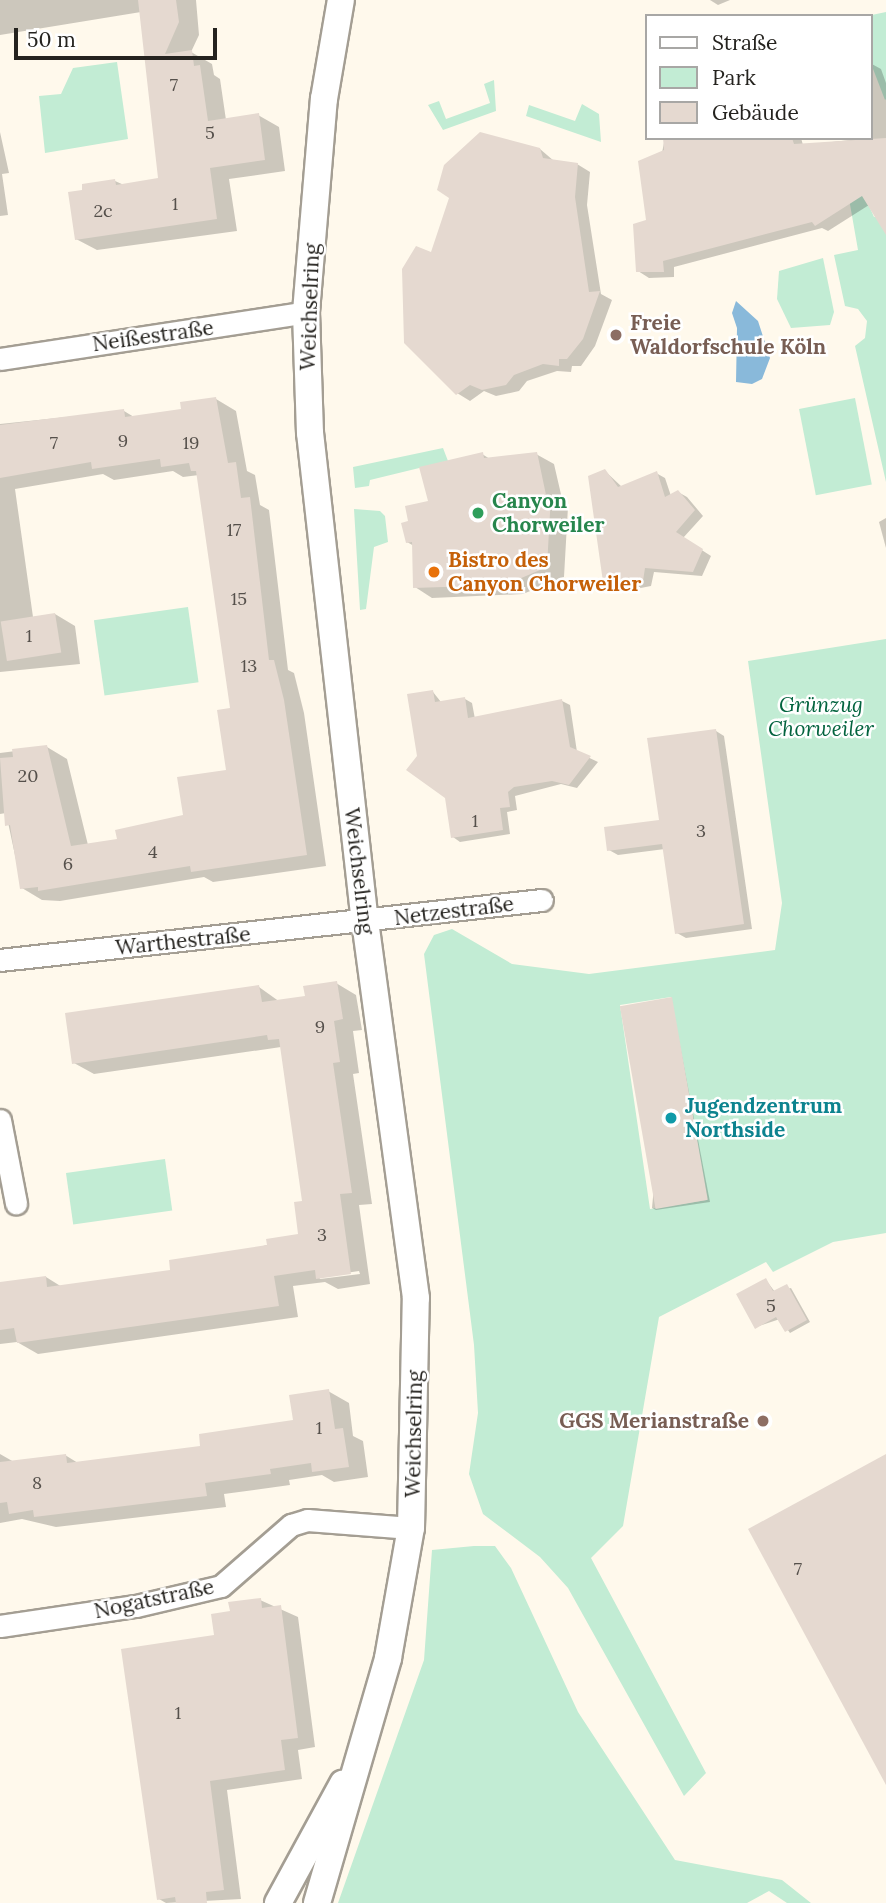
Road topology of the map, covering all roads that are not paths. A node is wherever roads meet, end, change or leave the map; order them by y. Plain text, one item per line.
1 (341, 0) edge
2 (306, 312) junction
3 (0, 359) edge
4 (542, 900) dead end
5 (365, 923) junction
6 (0, 960) edge
7 (0, 1120) edge
8 (16, 1203) dead end
9 (411, 1528) junction
10 (0, 1626) edge
11 (367, 1738) junction
12 (278, 1903) edge
13 (317, 1903) edge

1 - 2 street, Weichselring
2 - 3 street, Neißestraße
2 - 5 street, Weichselring
4 - 5 street, Netzestraße
5 - 6 street, Warthestraße
5 - 9 street, Weichselring
7 - 8 street
9 - 10 street, Nogatstraße
9 - 11 street, Weichselring
11 - 12 street, Weichselring
11 - 13 street, Weichselring

